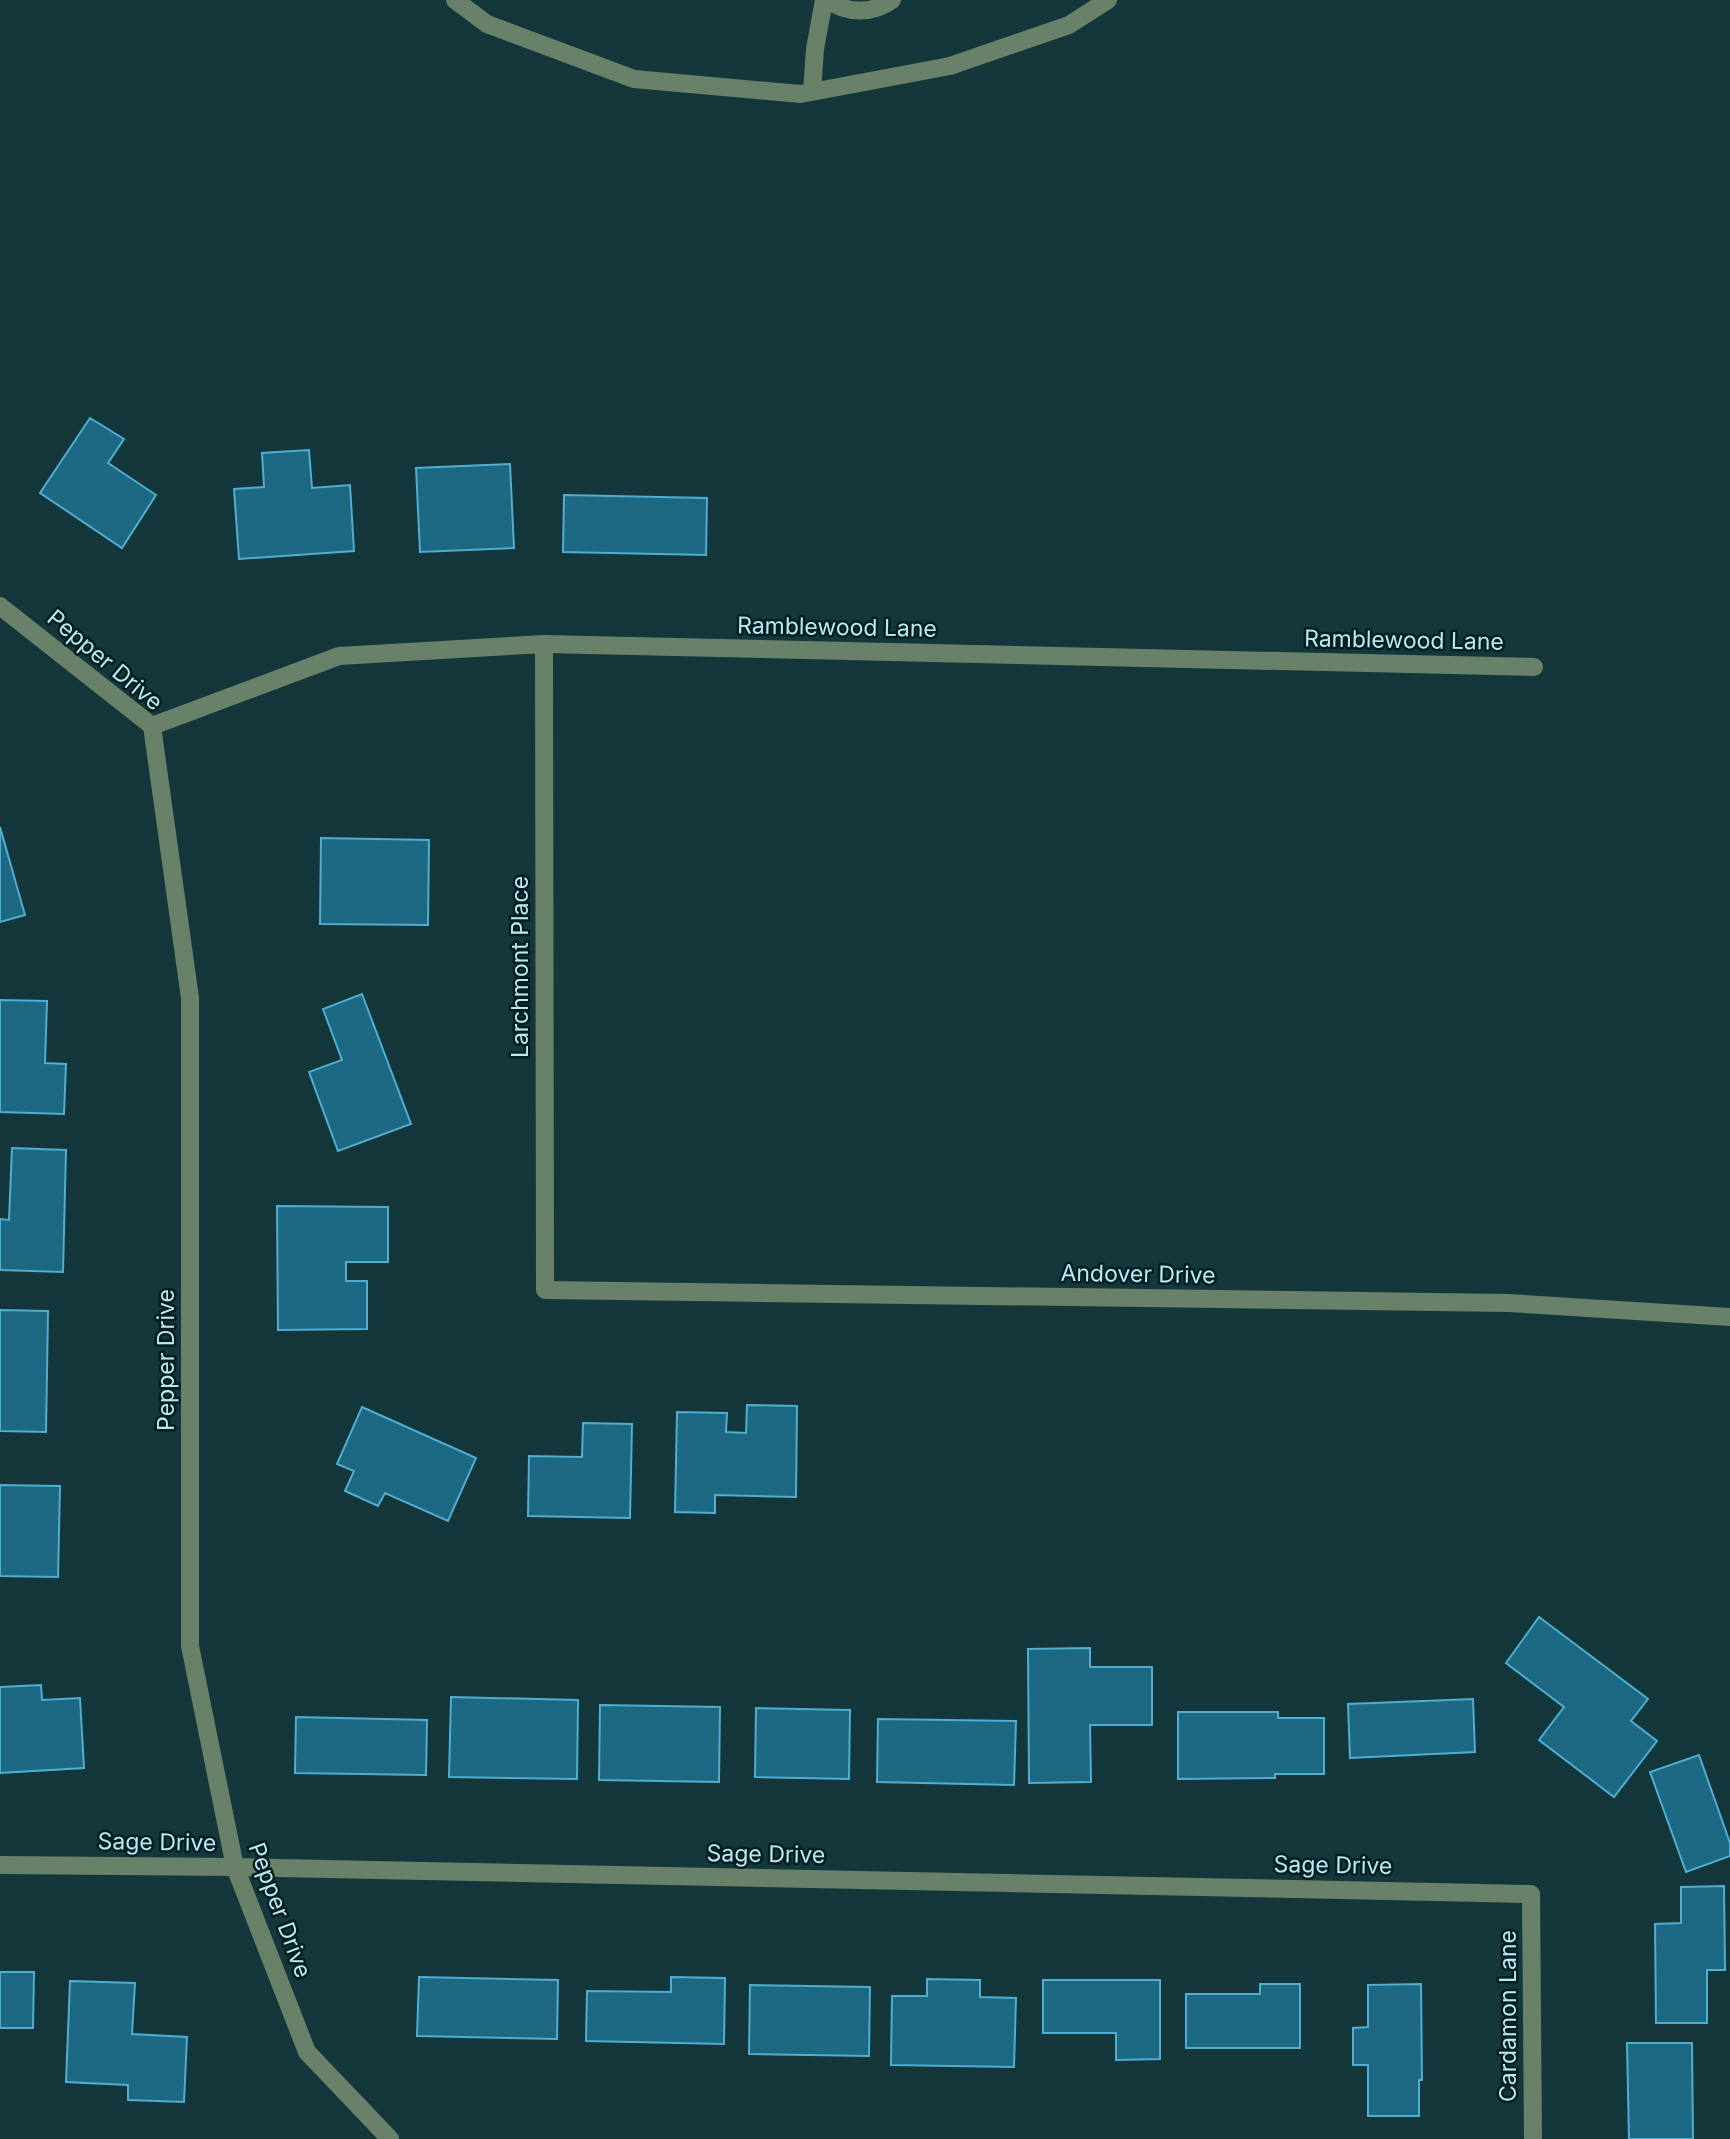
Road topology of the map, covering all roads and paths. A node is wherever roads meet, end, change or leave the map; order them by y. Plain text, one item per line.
1 (456, 0) edge
2 (826, 0) edge
3 (892, 0) edge
4 (1108, 0) edge
5 (812, 92) junction
6 (0, 606) edge
7 (544, 644) junction
8 (1534, 667) dead end
9 (152, 726) junction
10 (545, 1290) joint
11 (1730, 1317) edge
12 (0, 1865) edge
13 (234, 1867) junction
14 (1531, 1894) joint
15 (390, 2139) edge
16 (1533, 2139) edge

1 - 5 street
2 - 3 street
2 - 5 street
4 - 5 street
6 - 9 street, Pepper Drive
7 - 8 street, Ramblewood Lane
7 - 9 street, Ramblewood Lane
7 - 10 street, Larchmont Place
9 - 13 street, Pepper Drive
10 - 11 street, Andover Drive
12 - 13 street, Sage Drive
13 - 14 street, Sage Drive
13 - 15 street, Pepper Drive
14 - 16 street, Cardamon Lane

